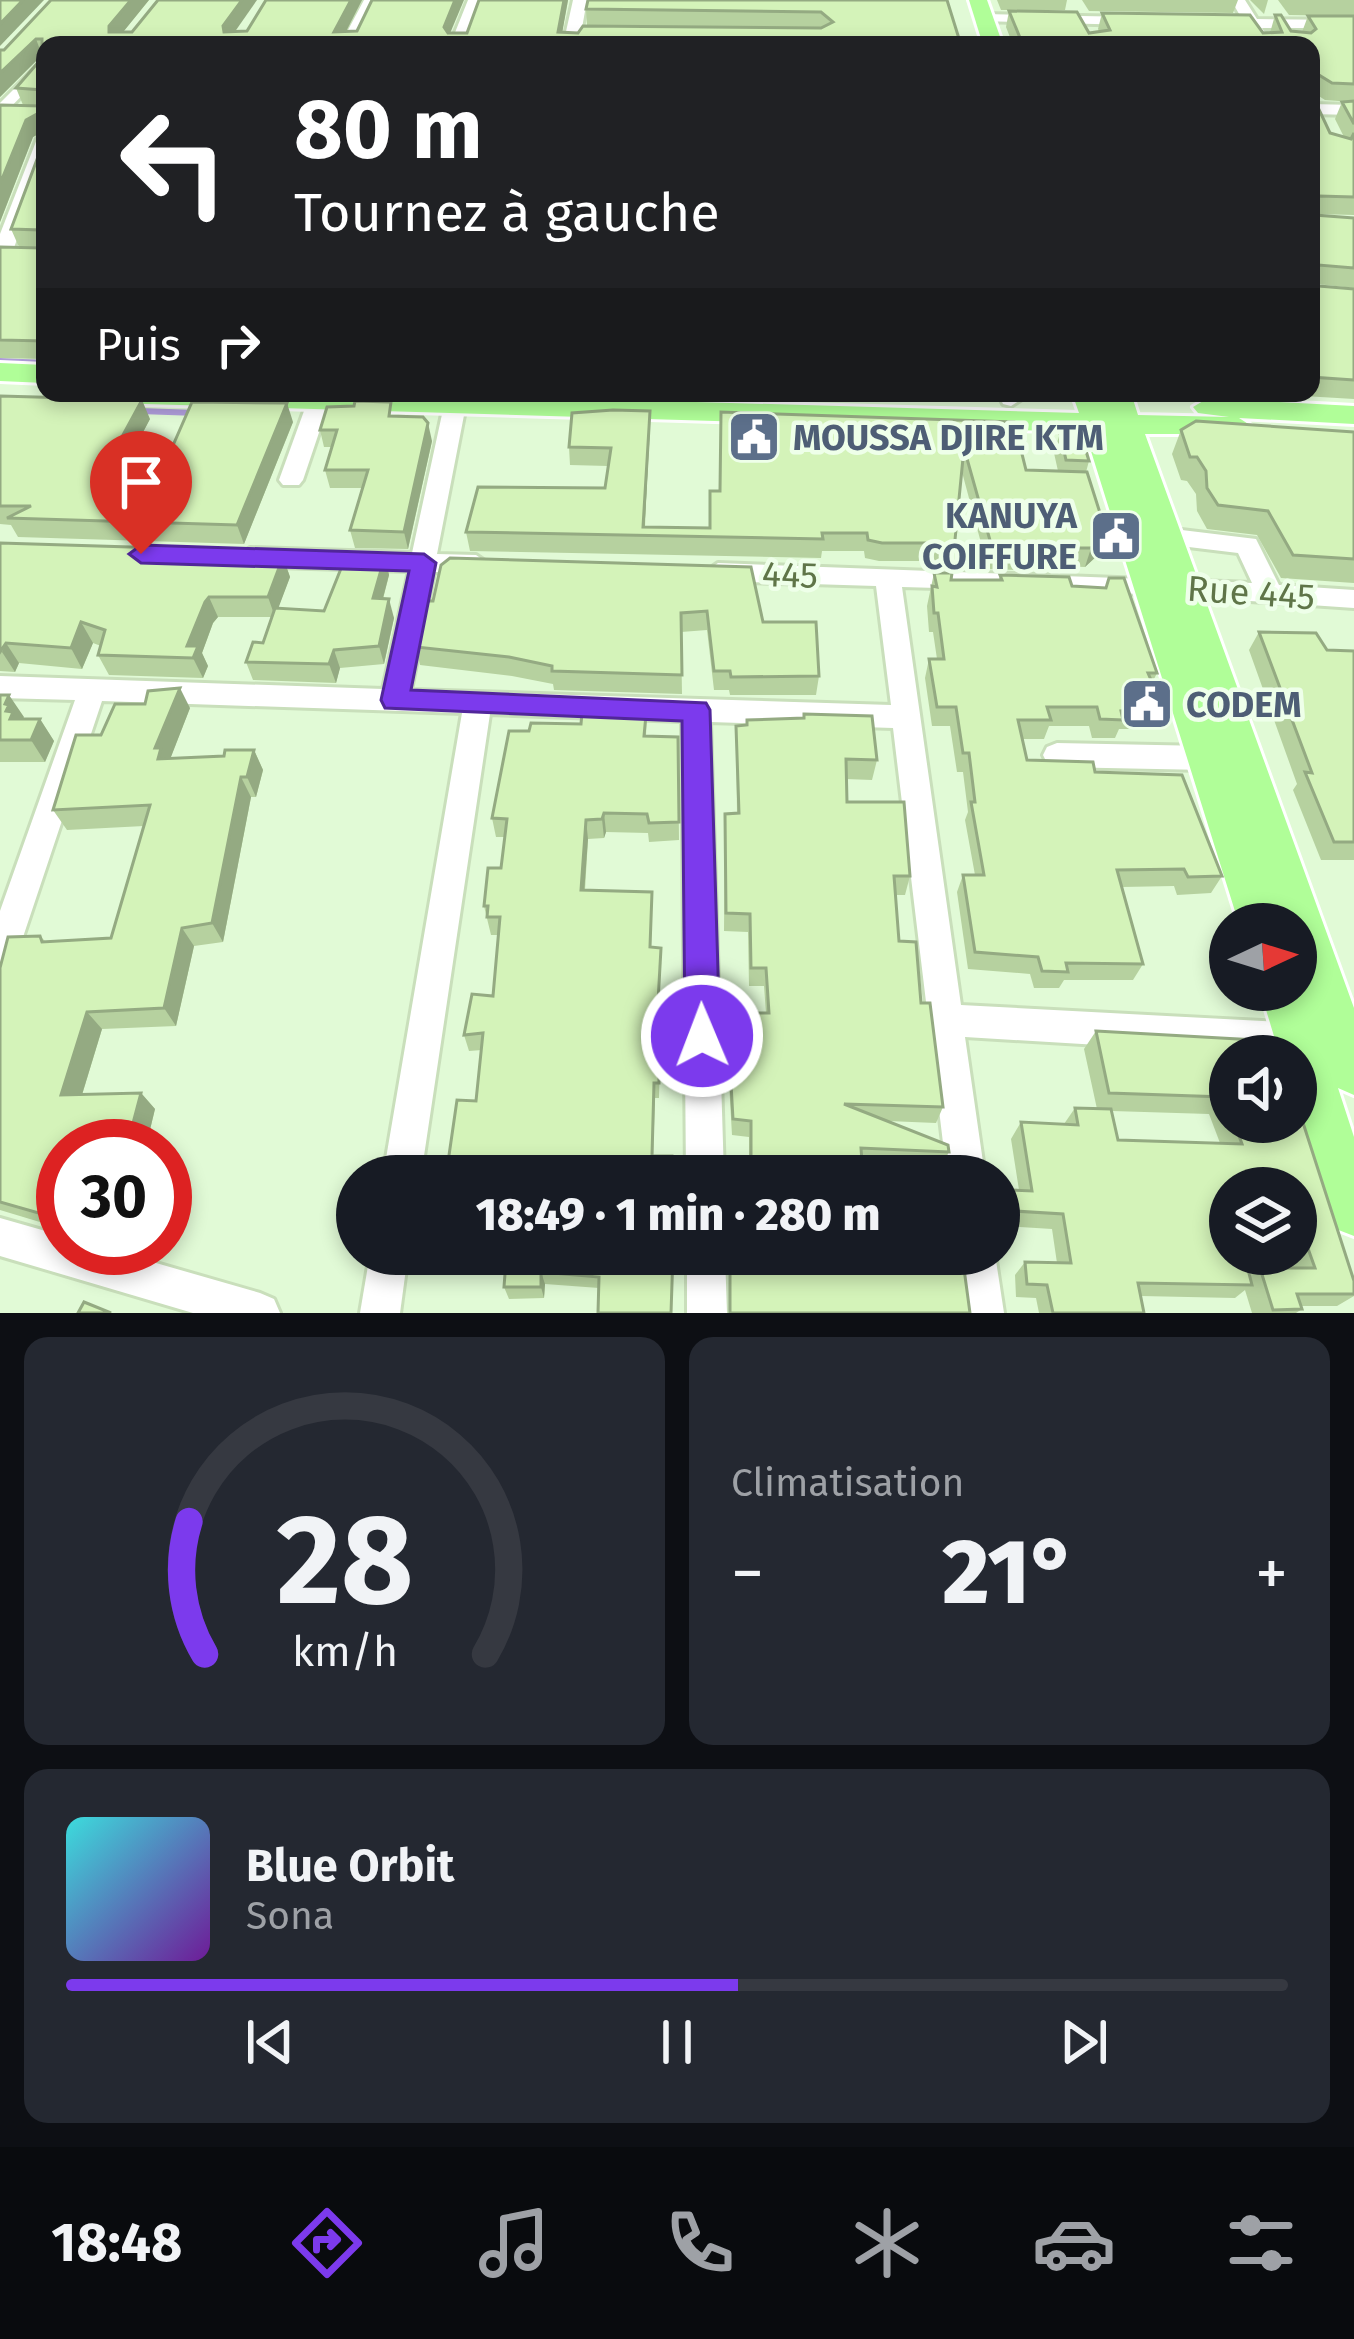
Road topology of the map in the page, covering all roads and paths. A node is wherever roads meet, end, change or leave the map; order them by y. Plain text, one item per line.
1 (371, 0) edge
2 (475, 0) edge
3 (580, 0) edge
4 (960, 0) edge
5 (1072, 0) edge
6 (1238, 0) edge
7 (1267, 0) edge
8 (981, 9) edge
9 (1151, 22) edge
10 (1198, 22) edge
11 (1284, 23) junction
12 (1252, 24) junction
13 (1354, 24) edge
14 (1084, 26) junction
15 (596, 33) edge
16 (353, 36) edge
17 (461, 36) edge
18 (573, 36) edge
19 (584, 36) edge
20 (971, 36) edge
21 (1259, 36) edge
22 (1292, 36) edge
23 (23, 61) edge
24 (36, 62) edge
25 (36, 72) edge
26 (1320, 106) edge
27 (1354, 110) edge
28 (0, 113) edge
29 (22, 114) edge
30 (1320, 117) edge
31 (1327, 129) edge
32 (35, 191) edge
33 (1, 256) edge
34 (23, 257) edge
35 (0, 372) edge
36 (36, 374) edge
37 (0, 391) edge
38 (36, 392) edge
39 (318, 402) edge
40 (387, 402) edge
41 (1073, 402) edge
42 (455, 404) junction
43 (1105, 405) edge
44 (1354, 415) edge
45 (1354, 434) edge
46 (291, 480) dead end
47 (1165, 537) junction
48 (212, 556) edge
49 (424, 563) junction
50 (493, 565) edge
51 (702, 572) edge
52 (888, 577) junction
53 (1166, 586) junction
54 (1270, 593) junction
55 (1354, 599) edge
56 (0, 687) edge
57 (92, 690) junction
58 (395, 700) junction
59 (478, 703) junction
60 (696, 710) junction
61 (906, 717) junction
62 (1058, 755) edge
63 (1206, 758) junction
64 (1253, 903) edge
65 (0, 958) edge
66 (1305, 1011) edge
67 (946, 1020) junction
68 (1330, 1034) edge
69 (1354, 1072) edge
70 (405, 1155) edge
71 (705, 1155) edge
72 (963, 1155) edge
73 (1354, 1210) edge
74 (0, 1238) edge
75 (386, 1275) edge
76 (706, 1275) edge
77 (979, 1275) edge
78 (244, 1311) edge
79 (380, 1313) edge
80 (707, 1313) edge
81 (984, 1313) edge

1 - 16 street
2 - 17 street
3 - 18 street
4 - 20 main road
5 - 14 street
6 - 12 street
7 - 11 street
8 - 14 street
9 - 14 street
10 - 12 street
11 - 12 street
11 - 13 street
11 - 22 street
12 - 21 street
15 - 19 street
23 - 24 street
25 - 28 street
26 - 27 street
28 - 29 street
30 - 31 street
32 - 33 street
33 - 34 street
35 - 36 main road
37 - 38 main road
39 - 46 street
40 - 42 main road
41 - 43 main road
42 - 43 main road
42 - 49 street
43 - 44 main road
43 - 45 main road
43 - 47 main road
43 - 53 main road
47 - 53 main road
47 - 54 street
48 - 49 street
49 - 50 street
49 - 58 street
51 - 52 street, 445
52 - 53 street, 445
52 - 61 street
53 - 54 street, Rue 445
53 - 63 main road
53 - 68 main road
54 - 55 street, Rue 445
56 - 57 street
57 - 58 street
57 - 65 street
58 - 59 street
59 - 60 street
59 - 70 street
60 - 61 street
60 - 71 street
61 - 67 street
62 - 63 street
63 - 64 main road
66 - 68 main road
67 - 68 street
67 - 72 street
68 - 69 main road
68 - 73 main road
74 - 78 street
75 - 79 street
76 - 80 street
77 - 81 street

